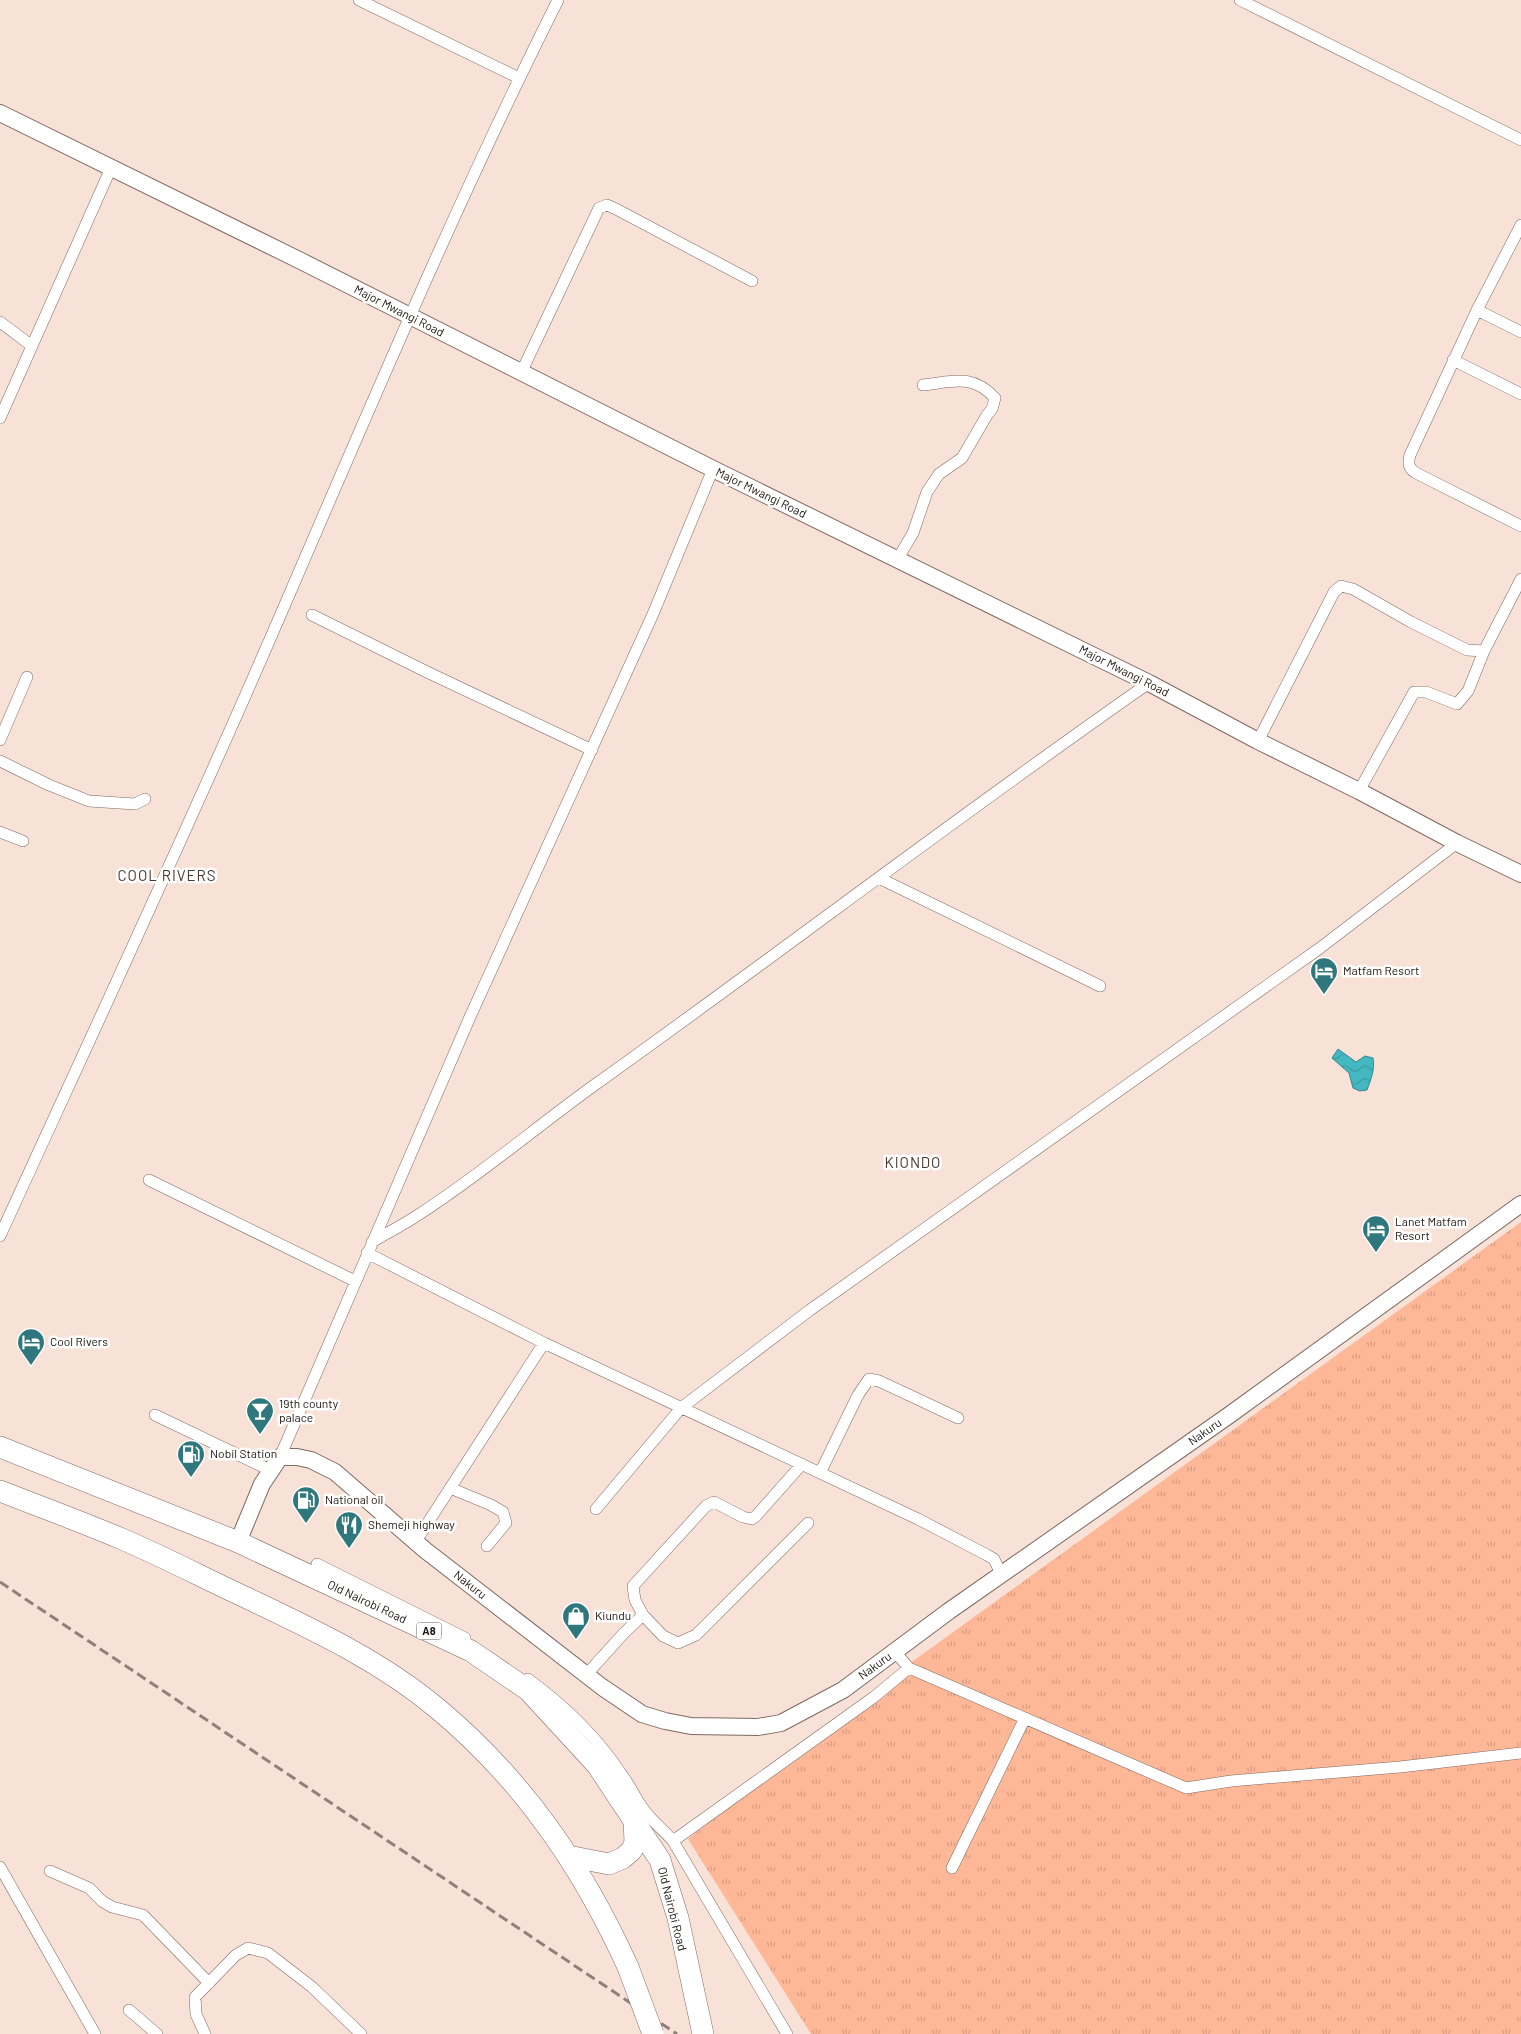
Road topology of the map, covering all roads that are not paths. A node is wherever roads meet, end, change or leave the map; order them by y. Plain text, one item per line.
1 (359, 0) edge
2 (558, 0) edge
3 (1240, 0) edge
4 (519, 78) junction
5 (0, 112) edge
6 (1521, 140) edge
7 (111, 168) junction
8 (1521, 225) edge
9 (752, 281) dead end
10 (1477, 310) junction
11 (409, 317) junction
12 (0, 322) edge
13 (1521, 332) edge
14 (32, 346) junction
15 (1453, 360) junction
16 (520, 373) junction
17 (923, 385) dead end
18 (1521, 394) edge
19 (0, 418) edge
20 (713, 469) junction
21 (1521, 526) edge
22 (897, 560) junction
23 (1521, 579) edge
24 (312, 615) dead end
25 (1484, 651) junction
26 (27, 677) dead end
27 (1149, 683) junction
28 (0, 740) edge
29 (1258, 741) junction
30 (592, 750) junction
31 (0, 761) edge
32 (1359, 791) junction
33 (145, 799) dead end
34 (0, 832) edge
35 (23, 841) dead end
36 (1457, 843) junction
37 (1521, 874) edge
38 (879, 878) junction
39 (1100, 986) dead end
40 (149, 1180) dead end
41 (1521, 1204) edge
42 (0, 1236) edge
43 (370, 1247) junction
44 (355, 1281) junction
45 (544, 1343) junction
46 (681, 1408) junction
47 (155, 1414) dead end
48 (958, 1418) dead end
49 (0, 1447) edge
50 (275, 1464) junction
51 (802, 1464) junction
52 (820, 1473) junction
53 (450, 1488) junction
54 (0, 1491) edge
55 (596, 1509) dead end
56 (808, 1523) dead end
57 (416, 1541) junction
58 (238, 1542) junction
59 (487, 1546) dead end
60 (317, 1564) dead end
61 (1001, 1574) junction
62 (643, 1615) junction
63 (895, 1652) junction
64 (909, 1668) junction
65 (586, 1675) junction
66 (1025, 1718) junction
67 (1521, 1753) edge
68 (634, 1820) junction
69 (673, 1841) junction
70 (568, 1856) junction
71 (0, 1868) edge
72 (952, 1868) dead end
73 (50, 1871) dead end
74 (209, 1983) junction
75 (129, 2010) dead end
76 (95, 2034) edge
77 (157, 2034) edge
78 (204, 2034) edge
79 (361, 2034) edge
80 (652, 2034) edge
81 (703, 2034) edge
82 (787, 2034) edge

1 - 4 street
2 - 4 street
3 - 6 street
4 - 11 street
5 - 7 street, Major Mwangi Road
7 - 11 street, Major Mwangi Road
7 - 14 street
8 - 10 street
9 - 16 street
10 - 13 street
10 - 15 street
11 - 16 street, Major Mwangi Road
11 - 42 street
12 - 14 street
14 - 19 street
15 - 18 street
15 - 21 street
16 - 20 street, Major Mwangi Road
17 - 22 street
20 - 22 street, Major Mwangi Road
20 - 30 street
22 - 27 street, Major Mwangi Road
23 - 25 street
24 - 30 street
25 - 29 street
25 - 32 street
26 - 28 street
27 - 29 street, Major Mwangi Road
27 - 38 street
29 - 32 street, Major Mwangi Road
30 - 43 street
31 - 33 street
32 - 36 street, Major Mwangi Road
34 - 35 street
36 - 37 street, Major Mwangi Road
36 - 46 street
38 - 39 street
38 - 43 street
40 - 44 street
41 - 61 street, Nakuru
43 - 44 street
43 - 45 street
44 - 50 street
45 - 46 street
45 - 53 street
46 - 51 street
46 - 55 street
47 - 50 street
48 - 52 street
49 - 58 highway, Old Nairobi Road / A8
50 - 57 street, Nakuru
50 - 58 street
51 - 52 street
51 - 62 street
52 - 61 street
53 - 57 street
53 - 59 street
54 - 70 highway
56 - 62 street
57 - 65 street, Nakuru
58 - 68 highway, Old Nairobi Road / A8
60 - 69 street
61 - 63 street, Nakuru
62 - 65 street
63 - 64 street
63 - 65 street, Nakuru
64 - 66 street
64 - 69 street
66 - 67 street
66 - 72 street
68 - 70 highway
68 - 81 highway, Old Nairobi Road / A8
69 - 82 street
70 - 80 highway, bridge
71 - 76 street
73 - 74 street
74 - 78 street
74 - 79 street
75 - 77 street

